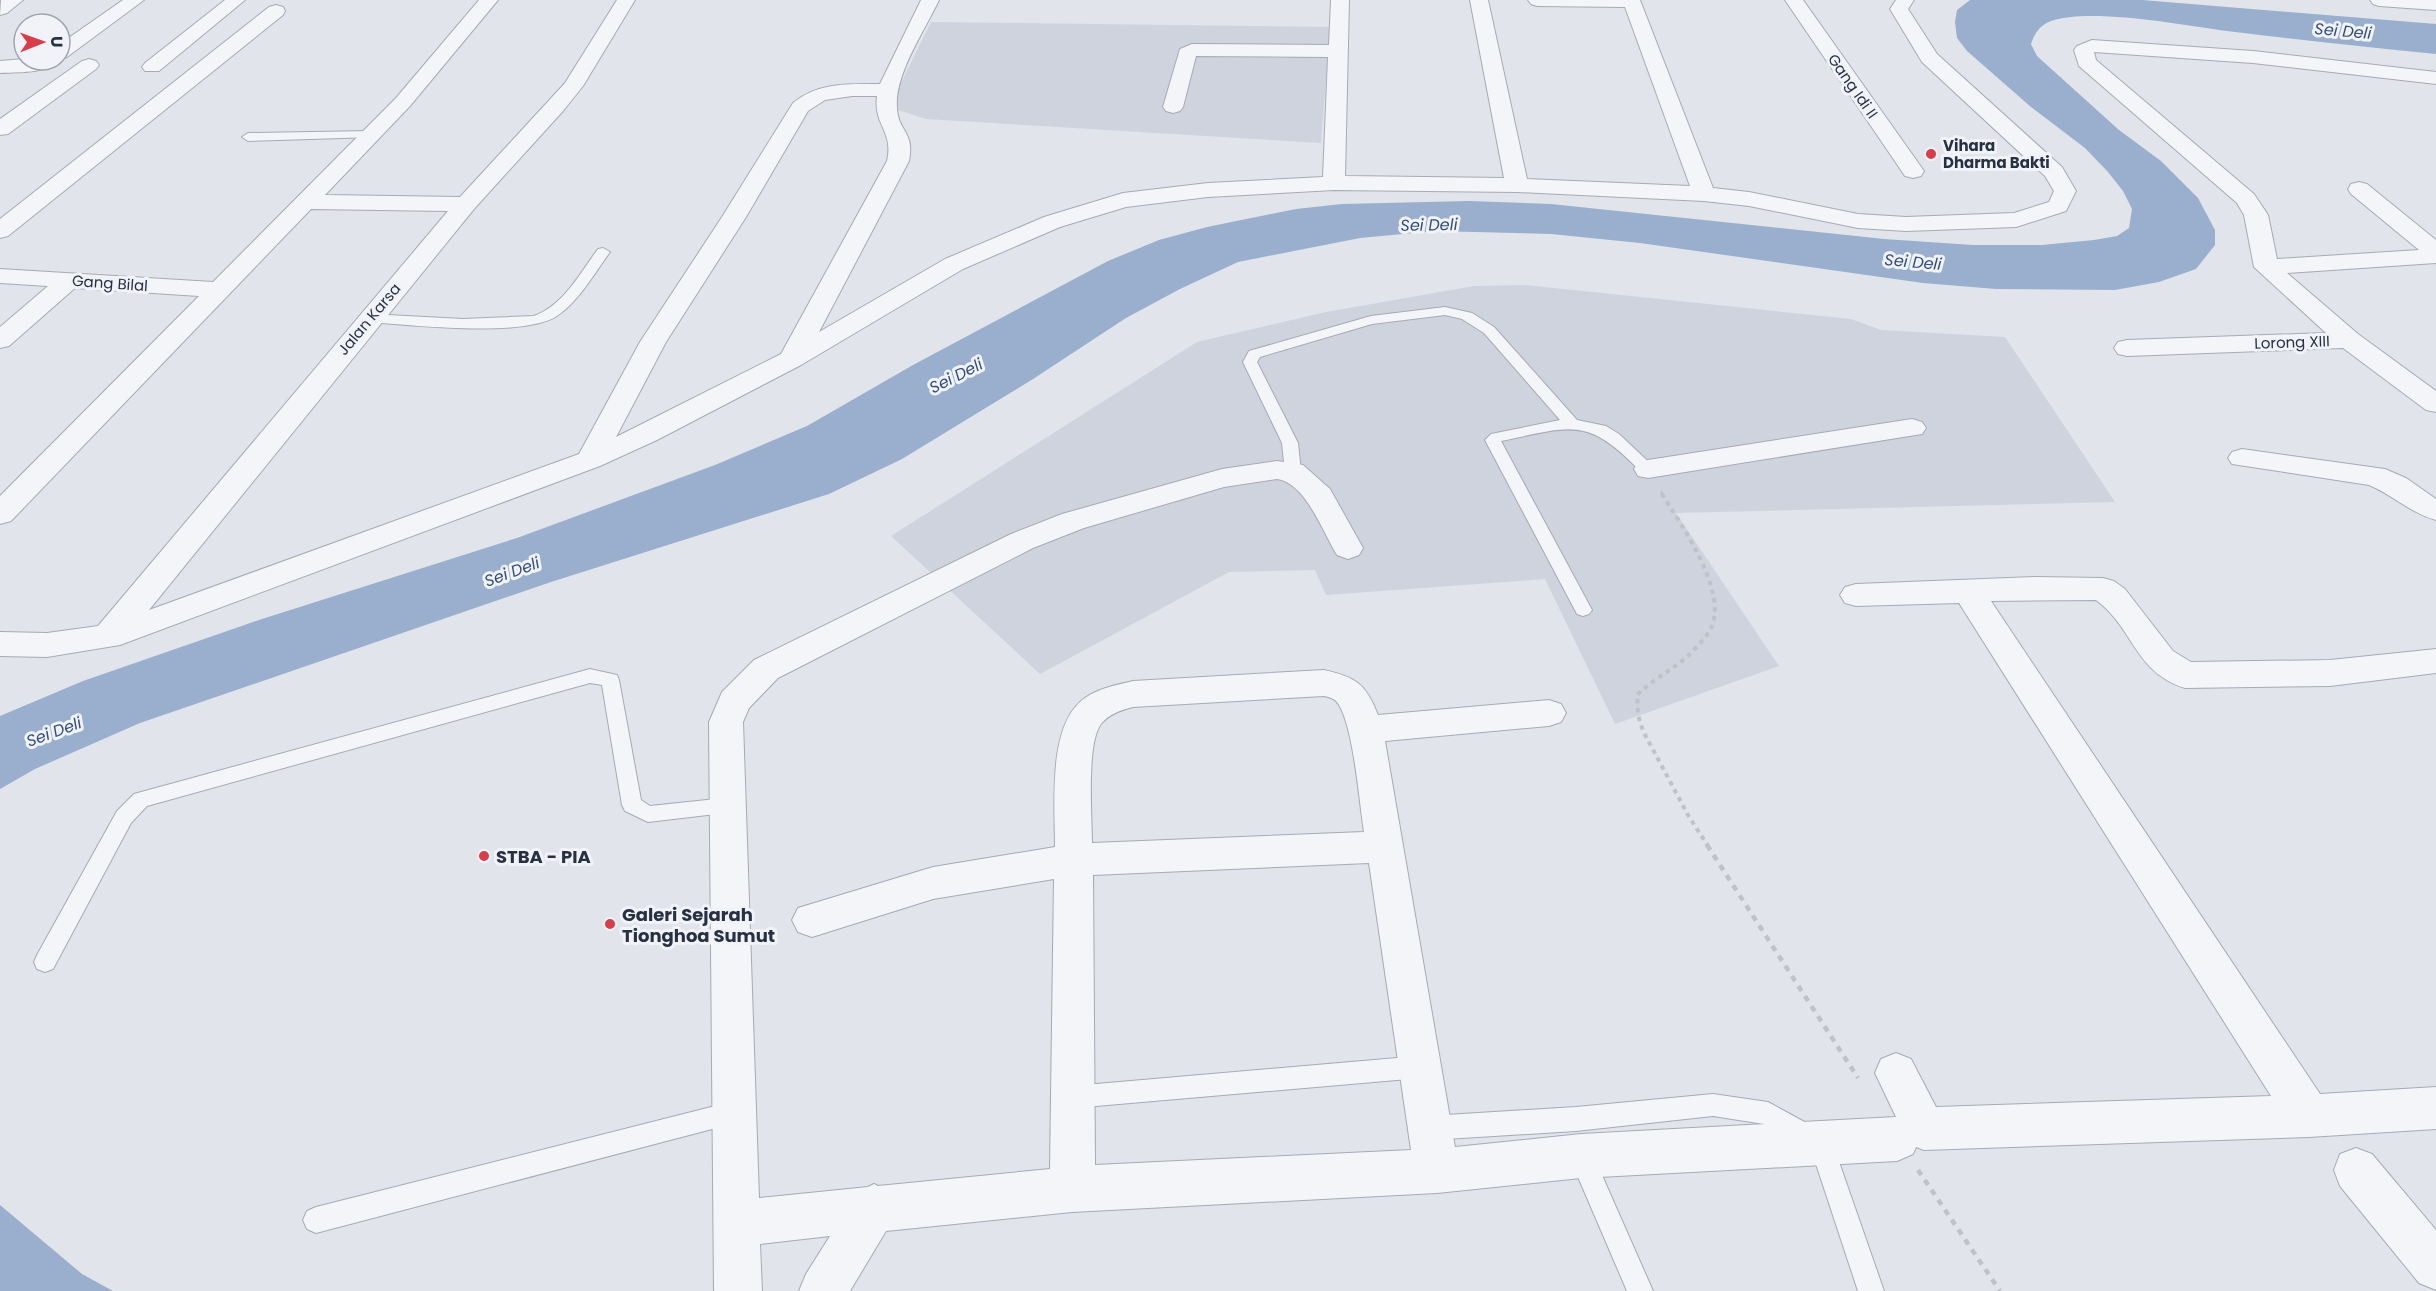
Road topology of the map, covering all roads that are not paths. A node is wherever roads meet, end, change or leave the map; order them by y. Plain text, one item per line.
1 (14, 0) edge
2 (135, 0) edge
3 (237, 0) edge
4 (489, 0) edge
5 (626, 0) edge
6 (930, 0) edge
7 (1340, 0) edge
8 (1479, 0) edge
9 (1537, 0) edge
10 (1794, 0) edge
11 (1905, 0) edge
12 (2379, 0) edge
13 (1632, 1) edge
14 (2436, 4) edge
15 (0, 9) edge
16 (276, 11) dead end
17 (72, 45) edge
18 (1338, 51) junction
19 (89, 65) dead end
20 (152, 67) dead end
21 (2436, 78) edge
22 (887, 90) junction
23 (1173, 107) dead end
24 (0, 129) edge
25 (371, 135) junction
26 (248, 136) dead end
27 (1913, 171) dead end
28 (1334, 183) junction
29 (1517, 185) junction
30 (2359, 189) dead end
31 (1704, 194) junction
32 (306, 202) junction
33 (466, 204) junction
34 (0, 231) edge
35 (603, 252) dead end
36 (2436, 254) edge
37 (2266, 267) junction
38 (0, 276) edge
39 (69, 280) junction
40 (220, 290) junction
41 (369, 318) junction
42 (0, 340) edge
43 (2349, 340) junction
44 (2127, 348) dead end
45 (792, 358) junction
46 (2436, 404) edge
47 (1571, 423) junction
48 (1912, 428) dead end
49 (2242, 458) dead end
50 (590, 460) junction
51 (1648, 469) joint
52 (1293, 472) junction
53 (2436, 510) edge
54 (0, 514) edge
55 (1348, 548) dead end
56 (1968, 590) junction
57 (1856, 594) dead end
58 (1583, 610) dead end
59 (108, 637) junction
60 (0, 644) edge
61 (2436, 662) edge
62 (1549, 713) dead end
63 (1366, 729) junction
64 (726, 806) junction
65 (1385, 847) junction
66 (1074, 860) junction
67 (812, 920) dead end
68 (45, 962) dead end
69 (1420, 1067) junction
70 (1878, 1076) road end
71 (1073, 1097) junction
72 (2436, 1108) edge
73 (735, 1112) junction
74 (2309, 1116) junction
75 (1430, 1128) junction
76 (1897, 1139) road end
77 (1821, 1144) junction
78 (1581, 1156) junction
79 (2356, 1170) dead end
80 (1437, 1171) junction
81 (1072, 1189) junction
82 (874, 1207) junction
83 (316, 1220) dead end
84 (736, 1223) junction
85 (2436, 1266) edge
86 (738, 1291) edge
87 (823, 1291) edge
88 (1640, 1291) edge
89 (1871, 1291) edge

1 - 15 street
2 - 17 street
3 - 20 street
4 - 25 street
5 - 33 street, Jalan Karsa
6 - 22 street
7 - 18 street
8 - 29 street
9 - 13 street
10 - 27 street, Gang Idi II
11 - 31 street
12 - 14 street
13 - 31 street
16 - 34 street
18 - 23 street
18 - 28 street
19 - 24 street
21 - 37 street
22 - 45 street
22 - 50 street
25 - 26 lane
25 - 32 street
28 - 29 street
28 - 45 street
29 - 31 street
30 - 36 street
32 - 33 street
32 - 40 street
33 - 41 street, Jalan Karsa
35 - 41 lane
36 - 37 street
37 - 43 street
38 - 39 street, Gang Bilal
39 - 40 street, Gang Bilal
39 - 42 street
40 - 54 street
41 - 59 street, Jalan Karsa
43 - 44 street, Lorong XIII
43 - 46 street, Lorong XIII
45 - 50 street
47 - 51 lane
47 - 52 lane
47 - 58 lane
48 - 51 street
49 - 53 street
50 - 59 street
52 - 55 street
52 - 64 street
56 - 57 street
56 - 61 street
56 - 74 street
59 - 60 street
62 - 63 street
63 - 65 street
63 - 66 street
64 - 68 lane
64 - 73 street
65 - 66 street
65 - 69 street
66 - 67 street
66 - 71 street
69 - 71 lane
69 - 75 street
70 - 74 street
71 - 81 street
72 - 74 street
73 - 83 lane
73 - 84 street
75 - 77 lane
75 - 80 street
76 - 77 street
77 - 78 street
77 - 89 lane
78 - 80 street
78 - 88 lane
79 - 85 street
80 - 81 street
81 - 82 street
82 - 84 street
82 - 87 street
84 - 86 street

